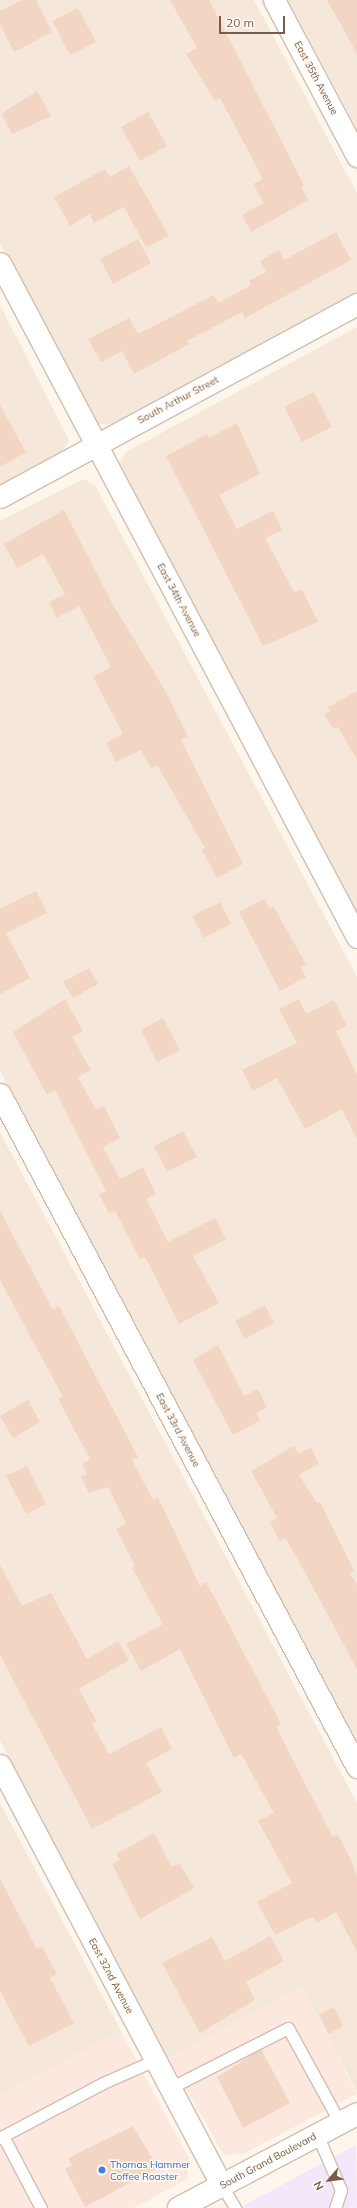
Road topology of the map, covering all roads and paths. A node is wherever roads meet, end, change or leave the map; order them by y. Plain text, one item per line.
1 (274, 0) edge
2 (357, 156) edge
3 (0, 263) edge
4 (357, 304) edge
5 (97, 445) junction
6 (0, 497) edge
7 (357, 937) edge
8 (0, 1094) edge
9 (0, 1765) edge
10 (357, 1767) edge
11 (155, 2060) junction
12 (170, 2088) junction
13 (348, 2118) edge
14 (317, 2134) junction
15 (2, 2137) edge
16 (222, 2186) junction
17 (41, 2208) edge
18 (181, 2208) edge
19 (235, 2208) edge
20 (335, 2208) edge

1 - 2 street, East 35th Avenue
3 - 5 street, East 34th Avenue
4 - 5 street, South Arthur Street
5 - 6 street, South Arthur Street
5 - 7 street, East 34th Avenue
8 - 10 street, East 33rd Avenue
9 - 11 street, East 32nd Avenue
11 - 12 street, East 32nd Avenue
11 - 15 lane
12 - 13 lane
12 - 16 street, East 32nd Avenue
13 - 14 main road, South Grand Boulevard
14 - 16 main road, South Grand Boulevard
14 - 20 lane
15 - 17 lane
16 - 18 main road, South Grand Boulevard
16 - 19 lane

